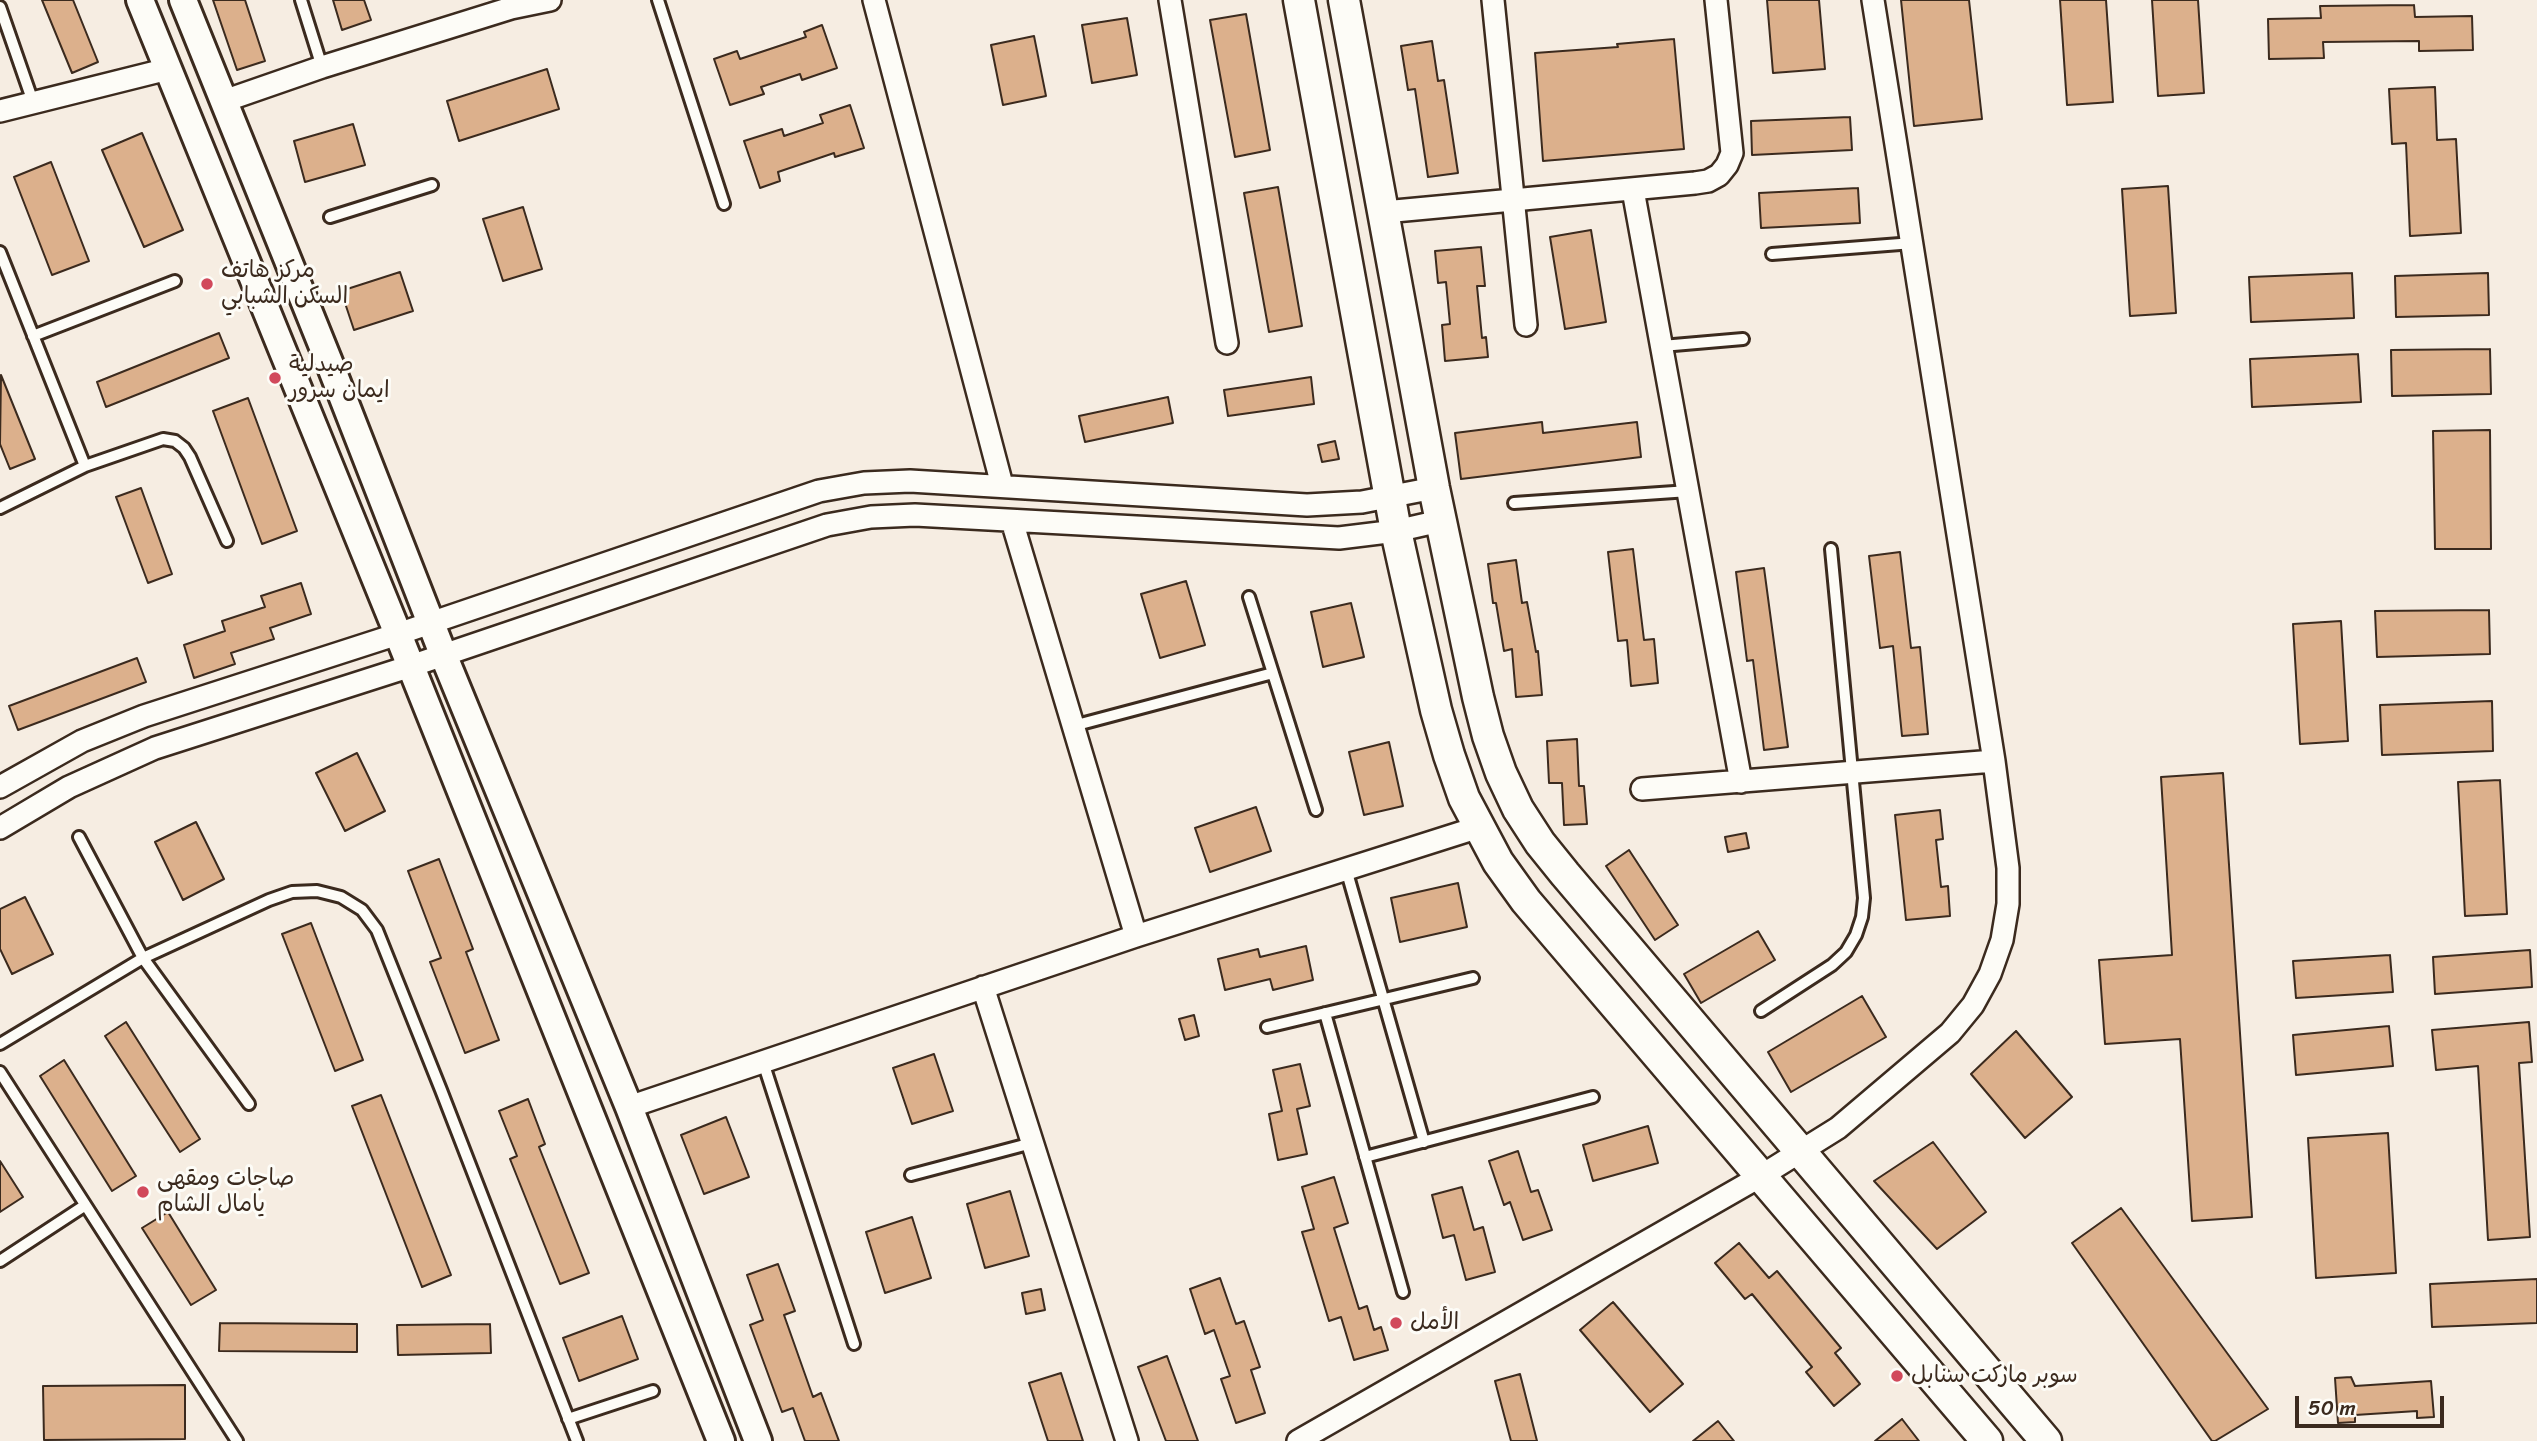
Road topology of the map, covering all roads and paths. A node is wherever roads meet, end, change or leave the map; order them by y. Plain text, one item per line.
1 (140, 0) edge
2 (183, 0) edge
3 (301, 0) edge
4 (550, 0) edge
5 (658, 0) edge
6 (874, 0) edge
7 (1170, 0) edge
8 (1299, 0) edge
9 (1345, 0) edge
10 (1493, 0) edge
11 (1716, 0) edge
12 (1873, 0) edge
13 (0, 7) edge
14 (322, 67) junction
15 (168, 69) junction
16 (33, 102) junction
17 (224, 102) junction
18 (0, 111) edge
19 (432, 185) dead end
20 (1633, 190) junction
21 (1514, 201) junction
22 (724, 204) dead end
23 (1384, 212) junction
24 (330, 217) dead end
25 (1913, 243) junction
26 (0, 251) edge
27 (1772, 254) dead end
28 (175, 281) dead end
29 (1526, 325) dead end
30 (33, 336) junction
31 (1743, 339) dead end
32 (1227, 343) dead end
33 (1662, 346) junction
34 (85, 467) junction
35 (1002, 485) junction
36 (1434, 488) junction
37 (1689, 491) junction
38 (1390, 498) junction
39 (1514, 503) dead end
40 (0, 508) edge
41 (1012, 521) junction
42 (1440, 521) junction
43 (1396, 531) junction
44 (227, 541) dead end
45 (1831, 549) dead end
46 (1250, 597) dead end
47 (430, 623) junction
48 (398, 634) junction
49 (443, 654) junction
50 (411, 666) junction
51 (1273, 673) junction
52 (1073, 726) junction
53 (1994, 761) junction
54 (1852, 773) junction
55 (1741, 782) junction
56 (0, 787) edge
57 (1642, 789) dead end
58 (1316, 810) dead end
59 (1479, 827) junction
60 (0, 828) edge
61 (79, 837) dead end
62 (1346, 869) junction
63 (1136, 936) junction
64 (143, 958) junction
65 (1473, 978) dead end
66 (983, 988) junction
67 (1383, 999) junction
68 (1761, 1011) dead end
69 (1325, 1013) junction
70 (1267, 1027) dead end
71 (0, 1044) edge
72 (763, 1062) junction
73 (0, 1072) edge
74 (1593, 1097) dead end
75 (249, 1104) dead end
76 (629, 1107) junction
77 (1424, 1142) junction
78 (1032, 1143) junction
79 (1799, 1153) junction
80 (1365, 1157) junction
81 (911, 1175) dead end
82 (1761, 1176) junction
83 (85, 1206) junction
84 (0, 1261) edge
85 (1403, 1292) dead end
86 (854, 1344) dead end
87 (653, 1391) dead end
88 (568, 1419) junction
89 (237, 1441) edge
90 (577, 1441) edge
91 (721, 1441) edge
92 (758, 1441) edge
93 (1127, 1441) edge
94 (1298, 1441) edge
95 (1987, 1441) edge
96 (2046, 1441) edge

1 - 15 street
2 - 17 street
3 - 14 lane
4 - 14 street
5 - 22 lane
6 - 35 street
7 - 32 street
8 - 38 main road
9 - 23 main road
10 - 21 street
11 - 20 street
12 - 25 street
13 - 16 lane
14 - 17 street
15 - 16 street
15 - 48 street
16 - 18 street
17 - 47 street
19 - 24 lane
20 - 21 street
20 - 33 street
21 - 23 street
21 - 29 street
23 - 36 main road
25 - 27 lane
25 - 53 street
26 - 30 lane
28 - 30 lane
30 - 34 lane
31 - 33 lane
33 - 37 street
34 - 40 lane
34 - 44 lane
35 - 38 street
35 - 47 street
36 - 38 street
36 - 42 main road
37 - 39 lane
37 - 55 street
38 - 43 main road
41 - 43 street
41 - 49 street
41 - 52 street
42 - 43 street
42 - 79 main road
43 - 59 main road
45 - 54 lane
46 - 51 lane
47 - 48 street
47 - 49 street
48 - 50 street
48 - 56 street
49 - 50 street
49 - 76 street
50 - 60 street
50 - 91 street
51 - 52 lane
51 - 58 lane
52 - 63 street
53 - 54 street
53 - 79 street
54 - 55 street
54 - 68 lane
55 - 57 street
59 - 62 street
59 - 82 main road
61 - 64 lane
62 - 63 street
62 - 67 lane
63 - 66 street
64 - 71 lane
64 - 75 lane
64 - 88 lane
65 - 67 lane
66 - 72 street
66 - 78 street
67 - 69 lane
67 - 77 lane
69 - 70 lane
69 - 80 lane
72 - 76 street
72 - 86 lane
73 - 83 lane
74 - 77 lane
76 - 92 street
77 - 80 lane
78 - 81 lane
78 - 93 street
79 - 82 street
79 - 96 main road
80 - 85 lane
82 - 94 street
82 - 95 main road
83 - 84 lane
83 - 89 lane
87 - 88 lane
88 - 90 lane

